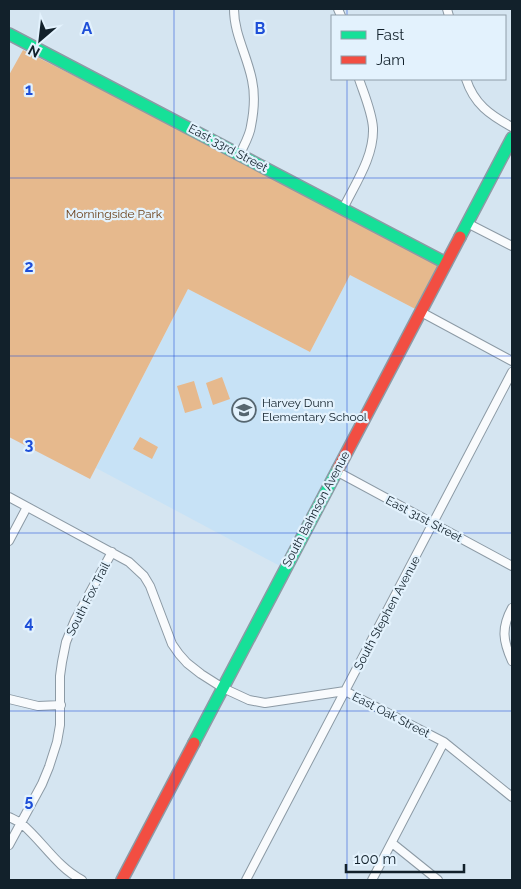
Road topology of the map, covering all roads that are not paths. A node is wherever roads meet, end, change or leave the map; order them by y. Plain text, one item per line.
1 (234, 9) edge
2 (9, 34) edge
3 (360, 80) edge
4 (466, 80) edge
5 (512, 127) edge
6 (512, 138) edge
7 (240, 154) junction
8 (343, 209) junction
9 (467, 223) junction
10 (512, 246) edge
11 (446, 263) junction
12 (421, 312) junction
13 (512, 361) edge
14 (512, 372) edge
15 (336, 472) junction
16 (9, 497) edge
17 (27, 506) junction
18 (434, 524) junction
19 (9, 541) edge
20 (112, 552) junction
21 (512, 566) edge
22 (512, 608) edge
23 (512, 661) edge
24 (223, 688) junction
25 (345, 691) junction
26 (9, 699) edge
27 (61, 704) junction
28 (444, 742) junction
29 (512, 797) edge
30 (9, 817) edge
31 (21, 823) junction
32 (392, 843) junction
33 (9, 845) edge
34 (82, 880) edge
35 (122, 880) edge
36 (246, 880) edge
37 (372, 880) edge
38 (438, 880) edge

1 - 7 street
2 - 7 street, East 33rd Street
3 - 8 street
4 - 5 street
6 - 9 street, South Bahnson Avenue
7 - 8 street, East 33rd Street
8 - 11 street, East 33rd Street
9 - 10 street
9 - 11 street, South Bahnson Avenue
11 - 12 street, South Bahnson Avenue
12 - 13 street
12 - 15 street, South Bahnson Avenue
14 - 18 street, South Stephen Avenue
15 - 18 street, East 31st Street
15 - 24 street, South Bahnson Avenue
16 - 17 street, East Oak Street
17 - 19 street
17 - 20 street, East Oak Street
18 - 21 street, East 31st Street
18 - 25 street, South Stephen Avenue
20 - 24 street, East Oak Street
20 - 27 street, South Fox Trail
22 - 23 street
24 - 25 street, East Oak Street
24 - 35 street, South Bahnson Avenue
25 - 28 street, East Oak Street
25 - 36 street, South Stephen Avenue
26 - 27 street
27 - 31 street, South Fox Trail
28 - 29 street, East Oak Street
28 - 32 street
30 - 31 street
31 - 33 street, South Fox Trail
31 - 34 street
32 - 37 street
32 - 38 street

